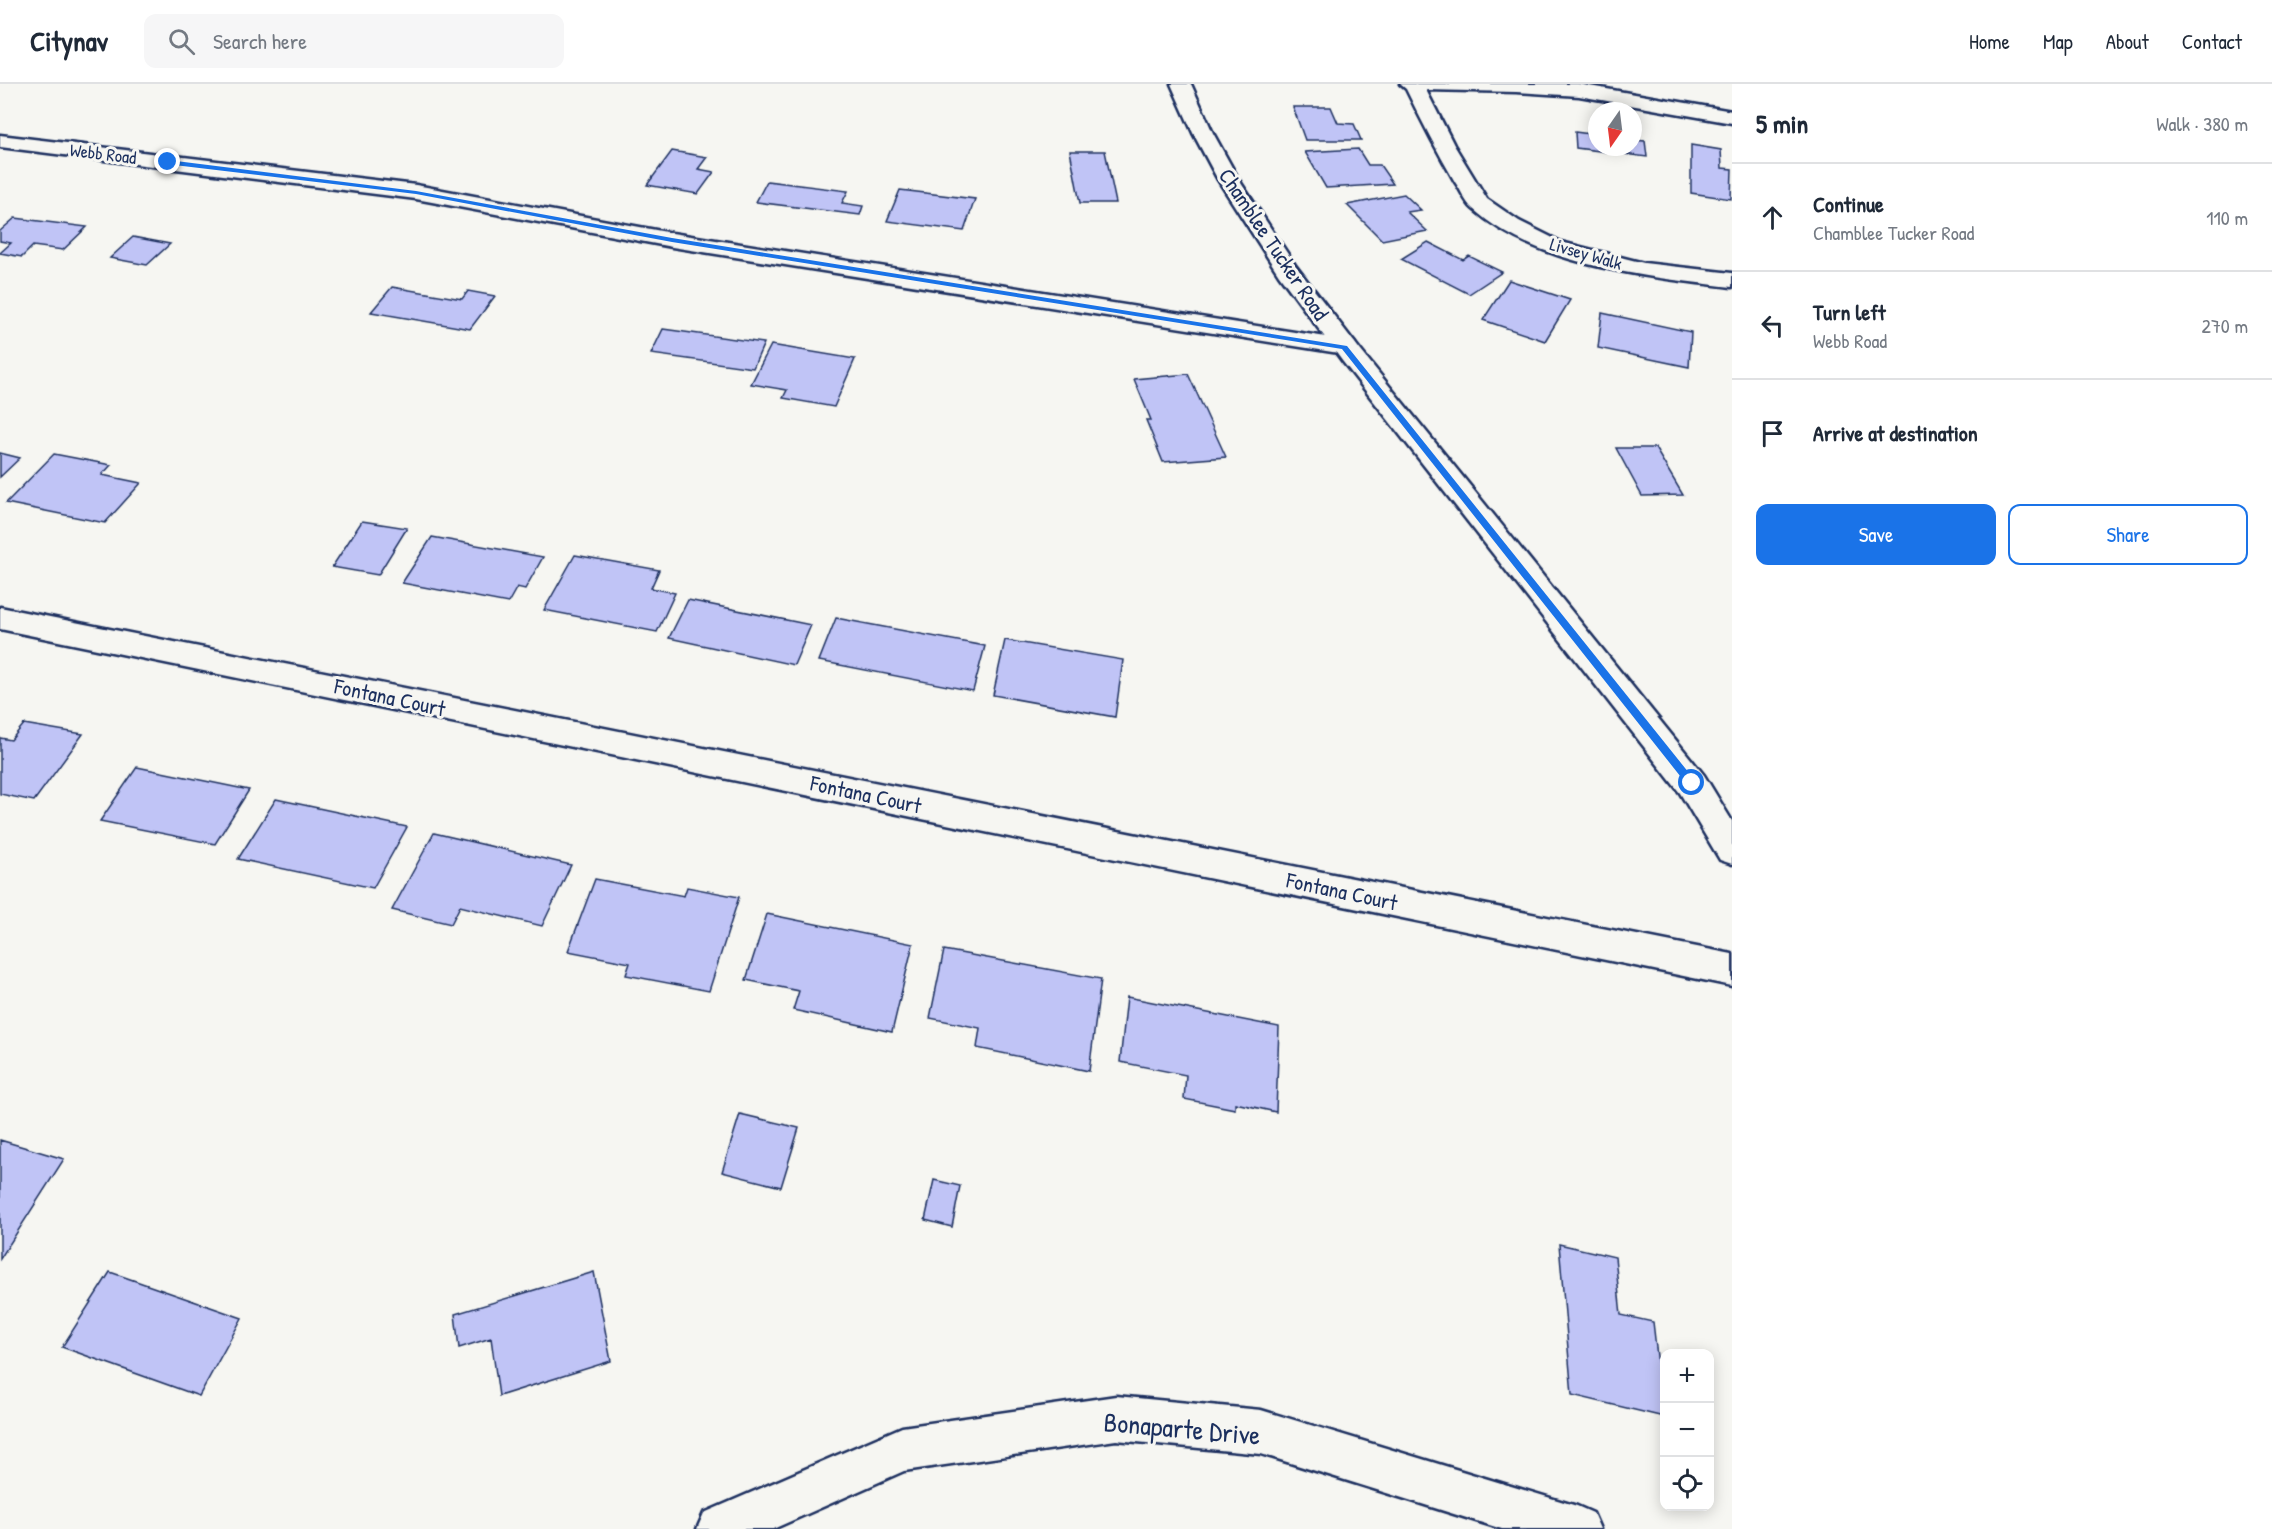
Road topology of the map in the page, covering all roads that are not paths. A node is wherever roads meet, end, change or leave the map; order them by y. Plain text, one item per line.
1 (1181, 84) edge
2 (1411, 84) edge
3 (1732, 117) edge
4 (0, 141) edge
5 (1732, 280) edge
6 (1345, 347) junction
7 (0, 618) edge
8 (1732, 850) edge
9 (1732, 970) edge
10 (720, 1529) edge
11 (1577, 1529) edge

1 - 6 street, Chamblee Tucker Road
2 - 3 street
2 - 5 street, Livsey Walk
4 - 6 street, Webb Road
6 - 8 street, Chamblee Tucker Road
7 - 9 street, Fontana Court
10 - 11 street, Bonaparte Drive

